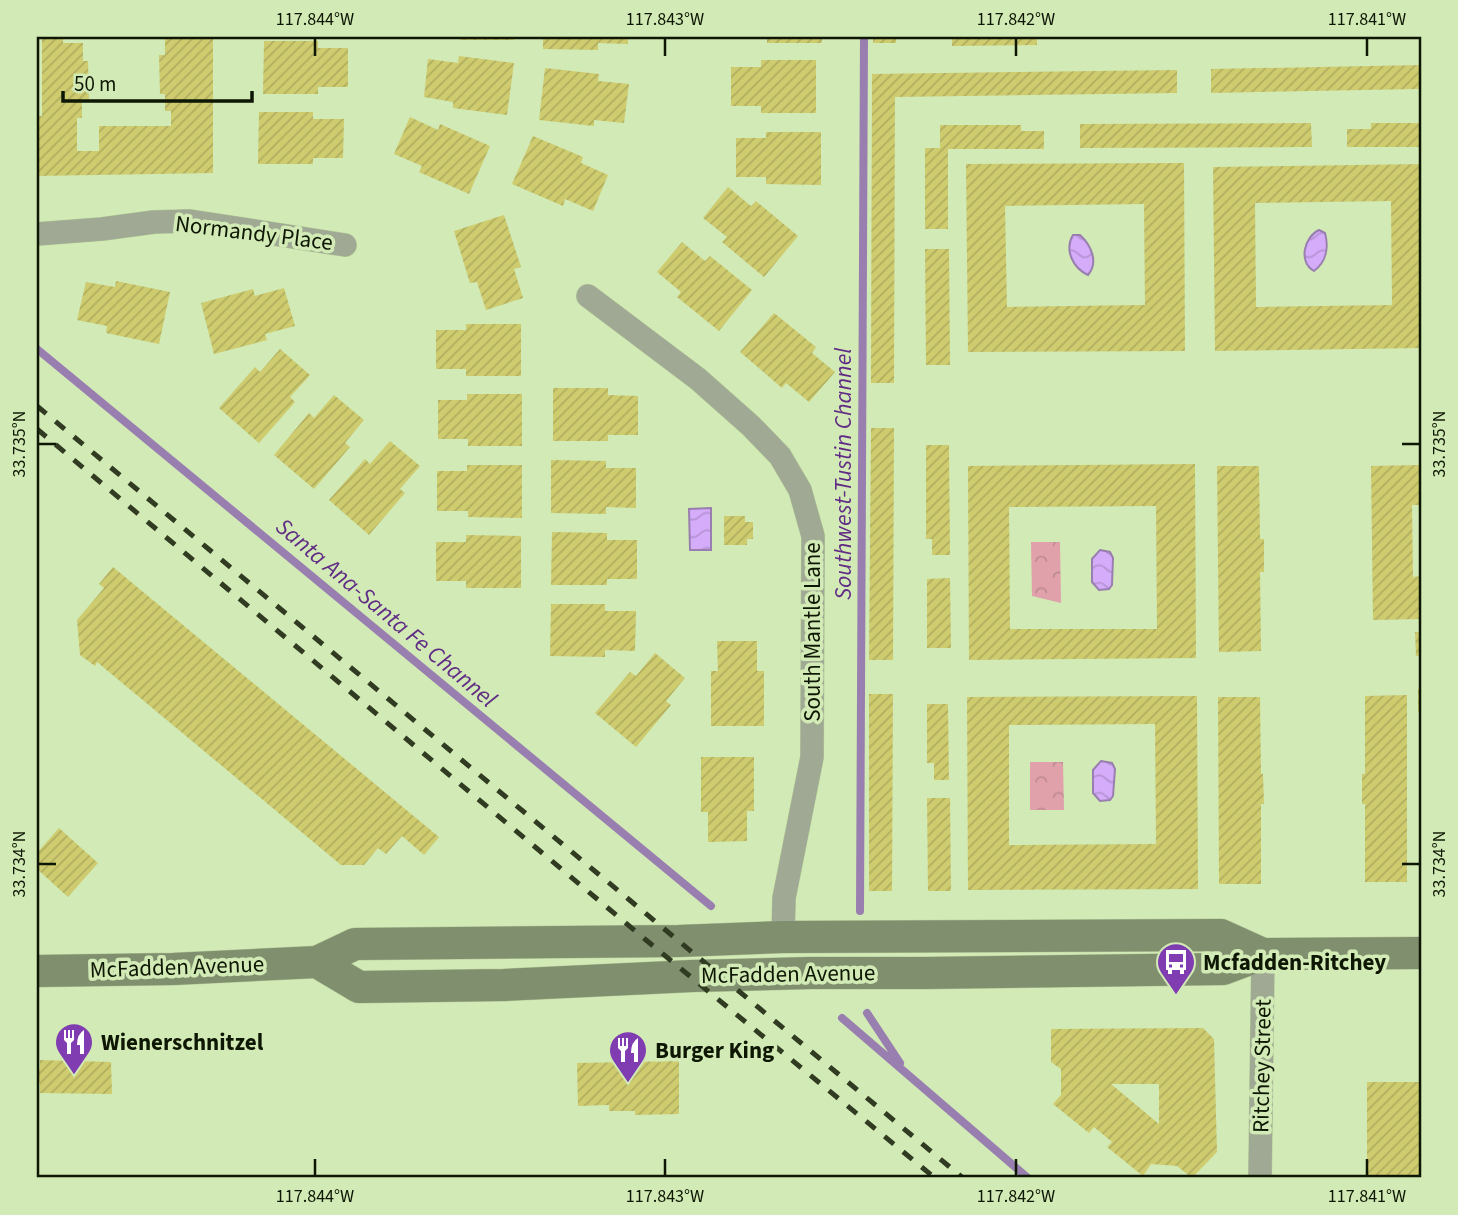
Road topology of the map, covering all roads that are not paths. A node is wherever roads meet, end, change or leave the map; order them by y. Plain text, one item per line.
1 (37, 234) edge
2 (345, 245) dead end
3 (588, 296) dead end
4 (782, 937) junction
5 (1421, 953) edge
6 (1263, 954) junction
7 (317, 962) junction
8 (37, 971) edge
9 (1261, 1178) edge

1 - 2 street, Normandy Place
3 - 4 street, South Mantle Lane
4 - 6 main road, McFadden Avenue
4 - 7 main road, McFadden Avenue
5 - 6 main road, McFadden Avenue
6 - 7 main road, McFadden Avenue
6 - 9 street, Ritchey Street
7 - 8 main road, McFadden Avenue

